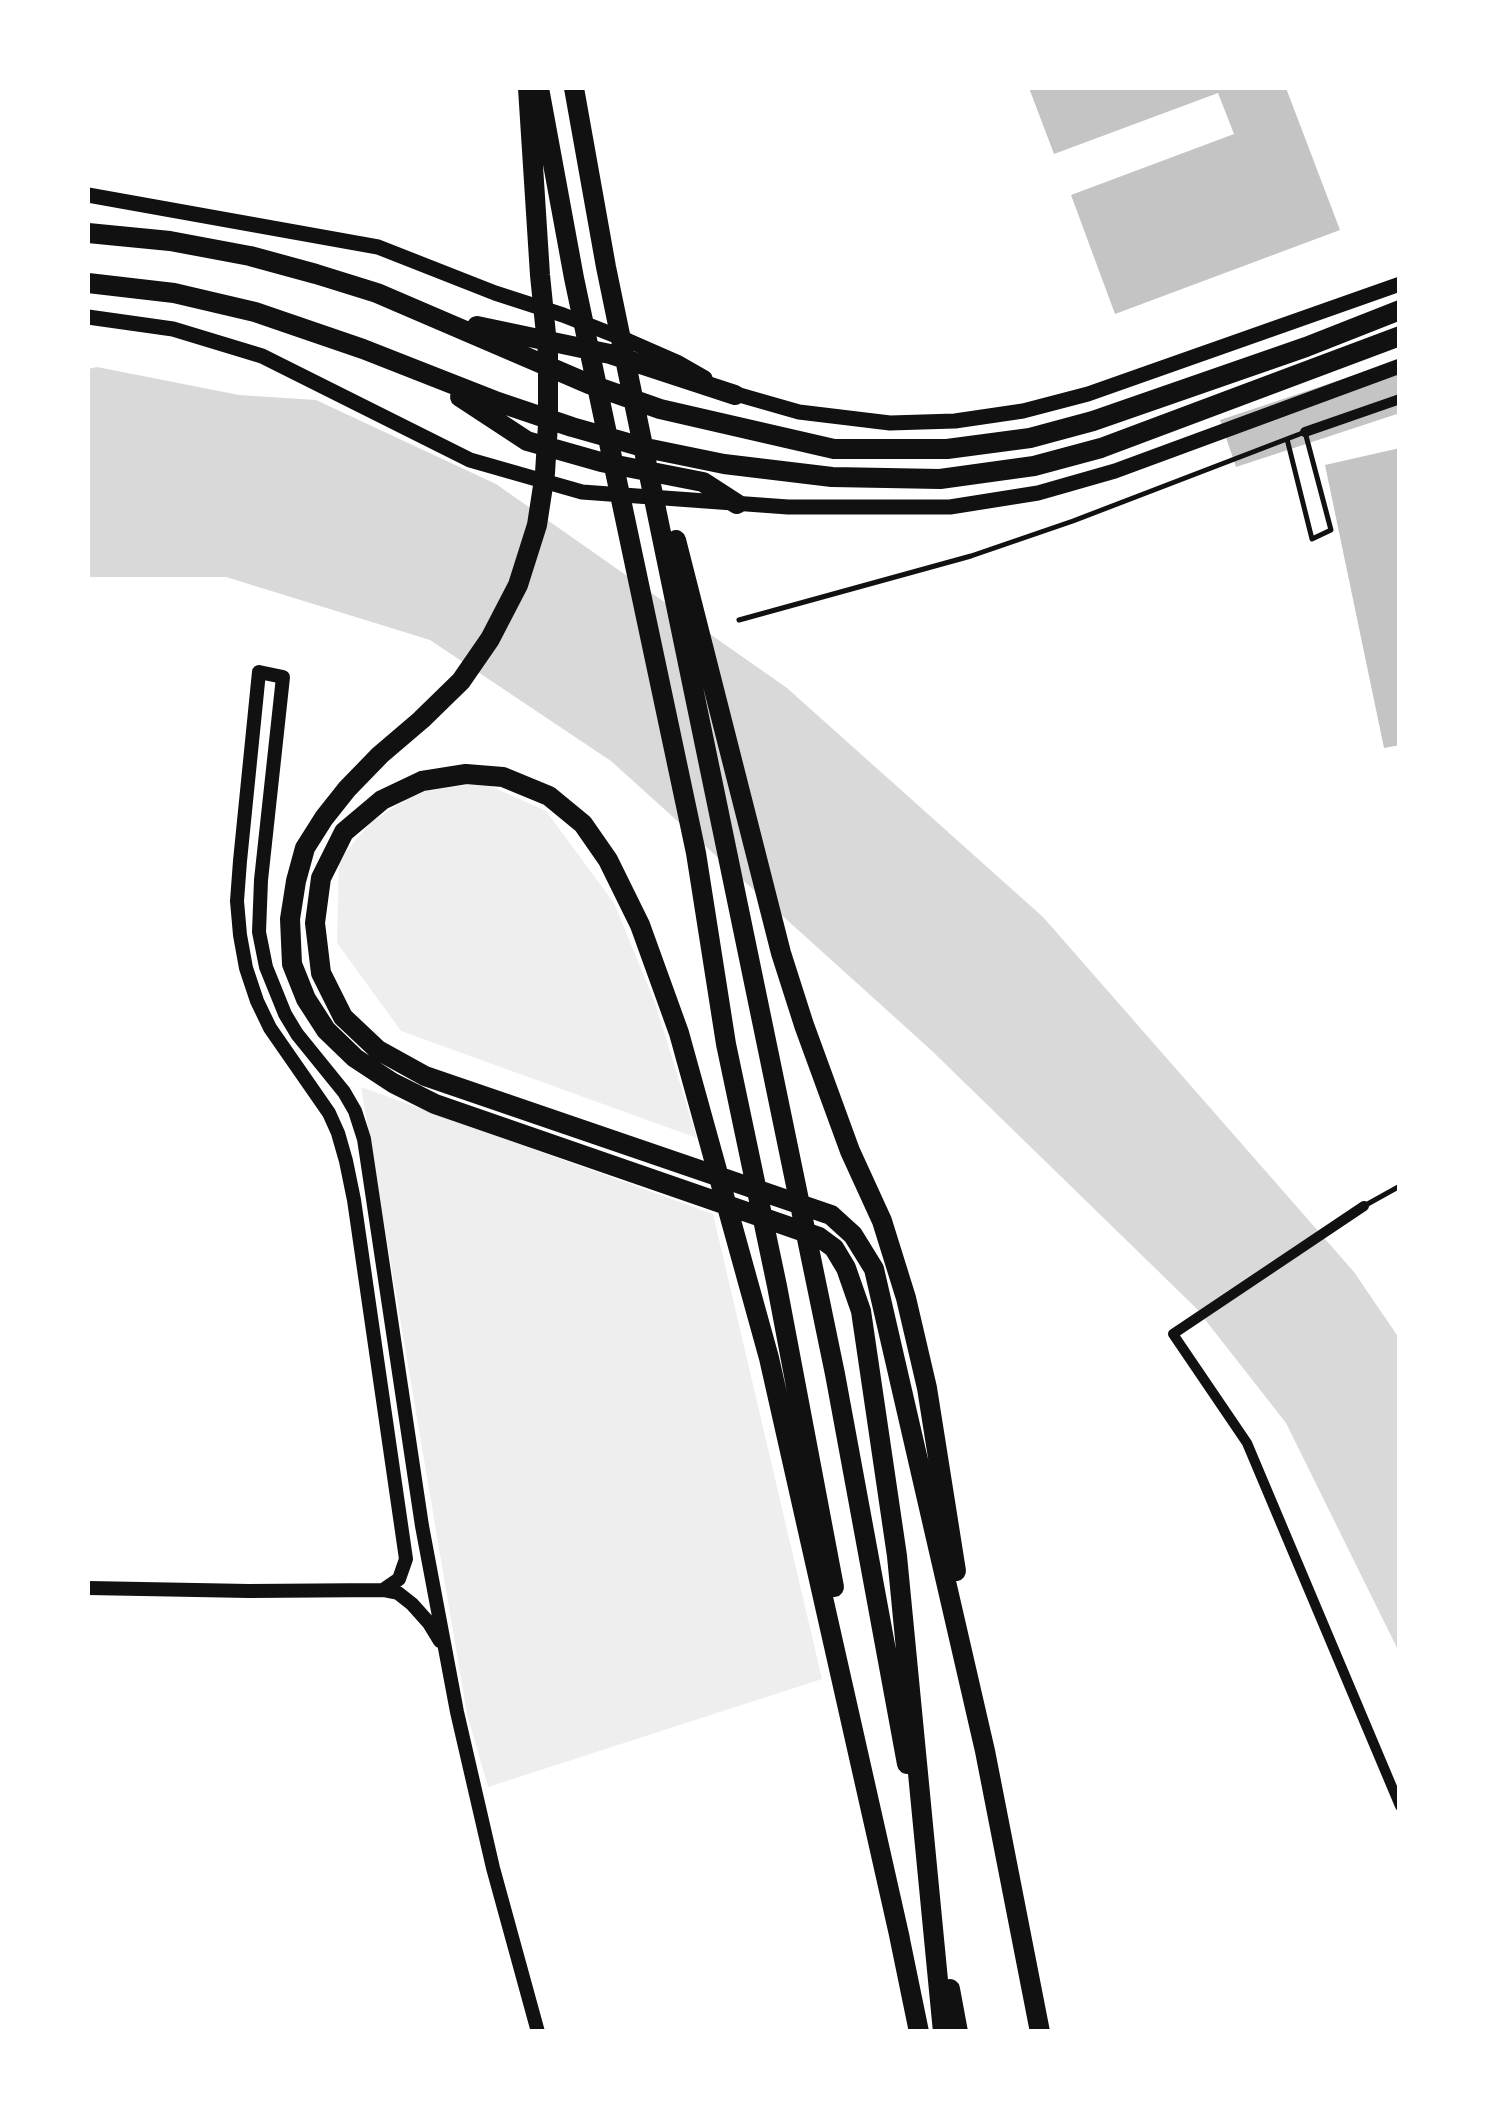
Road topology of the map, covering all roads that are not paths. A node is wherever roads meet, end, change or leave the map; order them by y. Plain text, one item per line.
1 (528, 88) edge
2 (540, 88) edge
3 (574, 88) edge
4 (88, 195) edge
5 (88, 233) edge
6 (606, 266) junction
7 (88, 283) edge
8 (1400, 284) edge
9 (1400, 310) edge
10 (88, 317) edge
11 (440, 318) junction
12 (1400, 336) edge
13 (1400, 366) edge
14 (429, 376) junction
15 (735, 396) junction
16 (1400, 400) edge
17 (1305, 432) junction
18 (1287, 440) junction
19 (737, 504) junction
20 (739, 620) dead end
21 (1400, 1186) edge
22 (1364, 1206) joint
23 (88, 1588) edge
24 (384, 1590) junction
25 (445, 1651) junction
26 (985, 1752) junction
27 (1400, 1806) edge
28 (900, 1939) junction
29 (538, 2032) edge
30 (918, 2032) edge
31 (943, 2032) edge
32 (958, 2032) edge
33 (1040, 2032) edge

1 - 31 highway
2 - 28 highway
3 - 6 highway
4 - 15 main road
5 - 11 highway
6 - 26 highway
6 - 32 highway
7 - 14 highway
8 - 15 main road
9 - 11 highway
10 - 19 main road
11 - 15 highway
12 - 14 highway
13 - 19 main road
14 - 19 highway
16 - 17 street
17 - 18 lane
17 - 18 lane
18 - 20 lane
21 - 22 lane
22 - 27 street
23 - 24 street
24 - 25 street
24 - 25 street
25 - 29 street
26 - 28 highway
26 - 33 highway
28 - 30 highway

